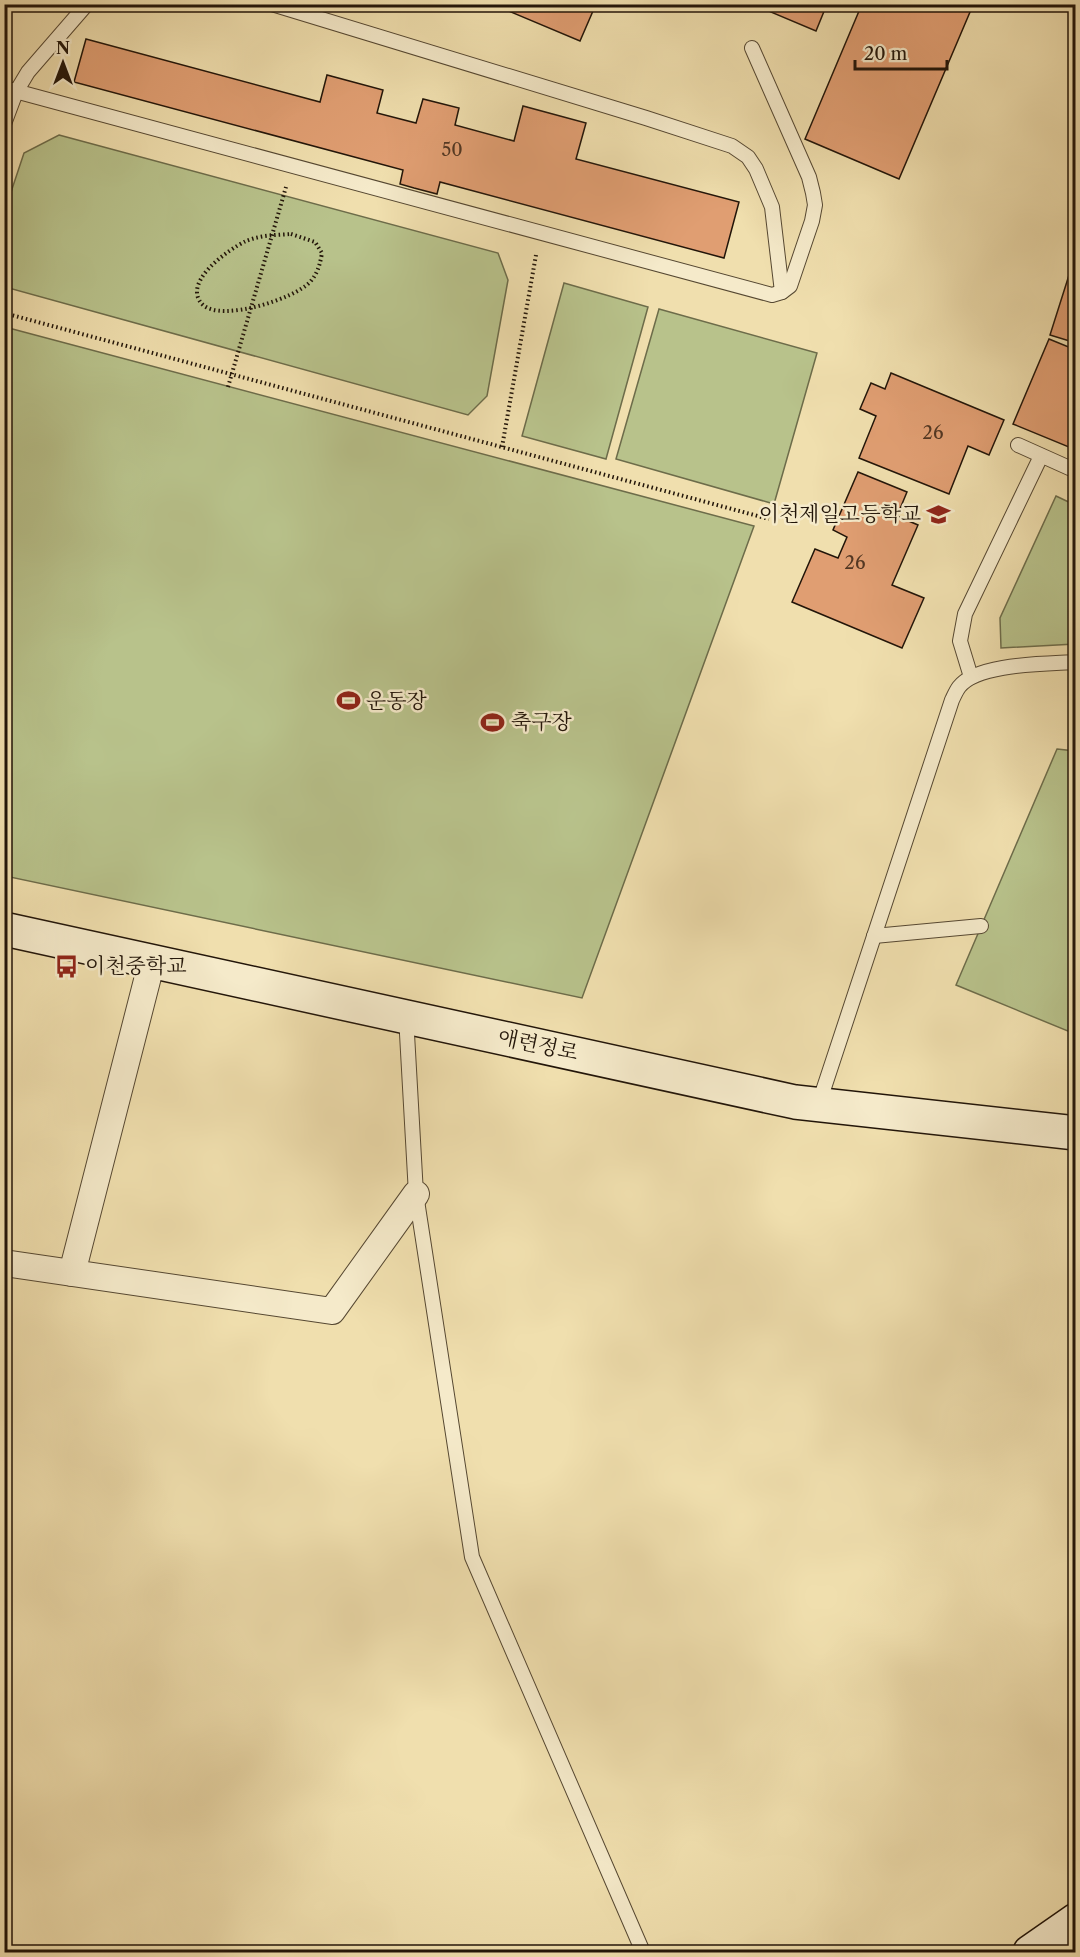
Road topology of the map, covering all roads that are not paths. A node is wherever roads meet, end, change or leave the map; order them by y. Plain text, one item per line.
1 (87, 4) edge
2 (272, 4) edge
3 (752, 48) dead end
4 (10, 90) edge
5 (4, 124) edge
6 (782, 292) junction
7 (1018, 445) dead end
8 (1041, 456) junction
9 (1076, 471) edge
10 (1076, 662) edge
11 (971, 677) junction
12 (981, 926) dead end
13 (4, 929) edge
14 (874, 936) junction
15 (152, 961) junction
16 (406, 1016) junction
17 (818, 1106) junction
18 (1076, 1133) edge
19 (416, 1194) junction
20 (4, 1263) edge
21 (72, 1273) junction
22 (1076, 1920) edge
23 (643, 1953) edge
24 (1030, 1953) edge

1 - 4 lane
2 - 6 lane
3 - 6 lane
4 - 5 lane
4 - 6 lane
7 - 8 lane
8 - 9 lane
8 - 11 lane
10 - 11 lane
11 - 14 lane
12 - 14 lane
13 - 15 street, 애련정로
14 - 17 lane
15 - 16 street, 애련정로
15 - 21 street
16 - 17 street, 애련정로
16 - 19 lane
17 - 18 street, 애련정로
19 - 21 street
19 - 23 lane
20 - 21 street
22 - 24 street

